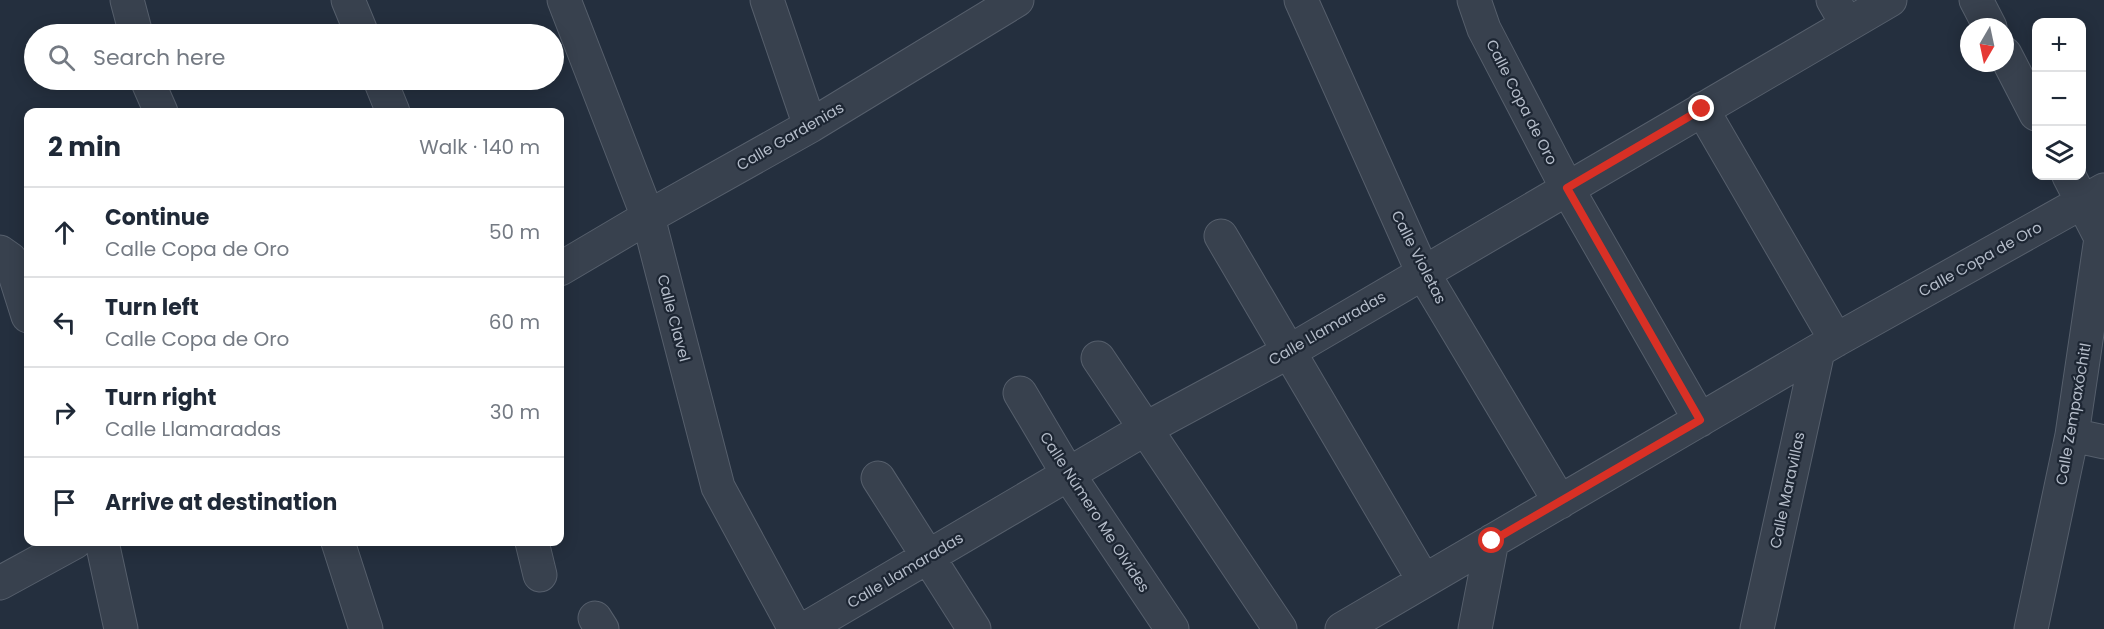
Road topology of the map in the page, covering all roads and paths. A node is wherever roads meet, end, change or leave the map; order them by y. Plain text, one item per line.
1 (127, 0) edge
2 (348, 0) edge
3 (564, 0) edge
4 (768, 0) edge
5 (1017, 0) edge
6 (1301, 0) edge
7 (1474, 0) edge
8 (1890, 0) edge
9 (1976, 0) edge
10 (985, 8) edge
11 (1840, 12) edge
12 (1985, 18) edge
13 (133, 24) edge
14 (358, 24) edge
15 (2014, 71) edge
16 (151, 90) edge
17 (384, 90) edge
18 (2032, 105) edge
19 (159, 108) edge
20 (391, 108) edge
21 (1702, 109) junction
22 (810, 126) junction
23 (1567, 188) junction
24 (2086, 189) edge
25 (648, 217) junction
26 (1221, 236) dead end
27 (0, 252) edge
28 (564, 267) edge
29 (1423, 273) junction
30 (24, 303) edge
31 (1827, 345) junction
32 (1290, 351) junction
33 (1098, 357) dead end
34 (1020, 393) dead end
35 (1700, 420) junction
36 (1145, 429) junction
37 (2072, 435) junction
38 (2104, 442) edge
39 (1068, 474) junction
40 (878, 478) dead end
41 (1560, 502) junction
42 (1492, 541) junction
43 (68, 546) edge
44 (103, 546) edge
45 (339, 546) edge
46 (533, 546) edge
47 (929, 556) junction
48 (540, 575) dead end
49 (1424, 581) junction
50 (0, 584) edge
51 (121, 629) edge
52 (366, 629) edge
53 (795, 629) edge
54 (805, 629) edge
55 (975, 629) edge
56 (1172, 629) edge
57 (1280, 629) edge
58 (1342, 629) edge
59 (1474, 629) edge
60 (1757, 629) edge
61 (2031, 629) edge

1 - 13 street
2 - 14 street
3 - 25 street, Calle Clavel
4 - 22 street
5 - 10 street, Calle Gardenias
6 - 29 street, Calle Violetas
7 - 23 street, Calle Copa de Oro
8 - 11 street, Calle Llamaradas
9 - 12 street
10 - 22 street, Calle Gardenias
11 - 21 street, Calle Llamaradas
15 - 18 street
16 - 19 street
17 - 20 street
21 - 23 street, Calle Llamaradas
21 - 31 street
22 - 25 street, Calle Gardenias
23 - 29 street, Calle Llamaradas
23 - 35 street, Calle Copa de Oro
24 - 31 street, Calle Copa de Oro
24 - 37 street, Calle Zempaxóchitl
25 - 28 street, Calle Gardenias
25 - 53 street, Calle Clavel
26 - 32 street
27 - 30 street
29 - 32 street, Calle Llamaradas
29 - 41 street, Calle Violetas
31 - 35 street, Calle Copa de Oro
31 - 60 street, Calle Maravillas
32 - 36 street, Calle Llamaradas
32 - 49 street
33 - 36 street
34 - 39 street, Calle Número Me Olvides
35 - 41 street, Calle Copa de Oro
36 - 39 street, Calle Llamaradas
36 - 57 street
37 - 38 street
37 - 61 street, Calle Zempaxóchitl
39 - 47 street, Calle Llamaradas
39 - 56 street, Calle Número Me Olvides
40 - 47 street
41 - 42 street, Calle Copa de Oro
42 - 49 street, Calle Copa de Oro
42 - 59 street
43 - 50 street
44 - 51 street
45 - 52 street
46 - 48 street
47 - 54 street, Calle Llamaradas
47 - 55 street
49 - 58 street, Calle Copa de Oro

